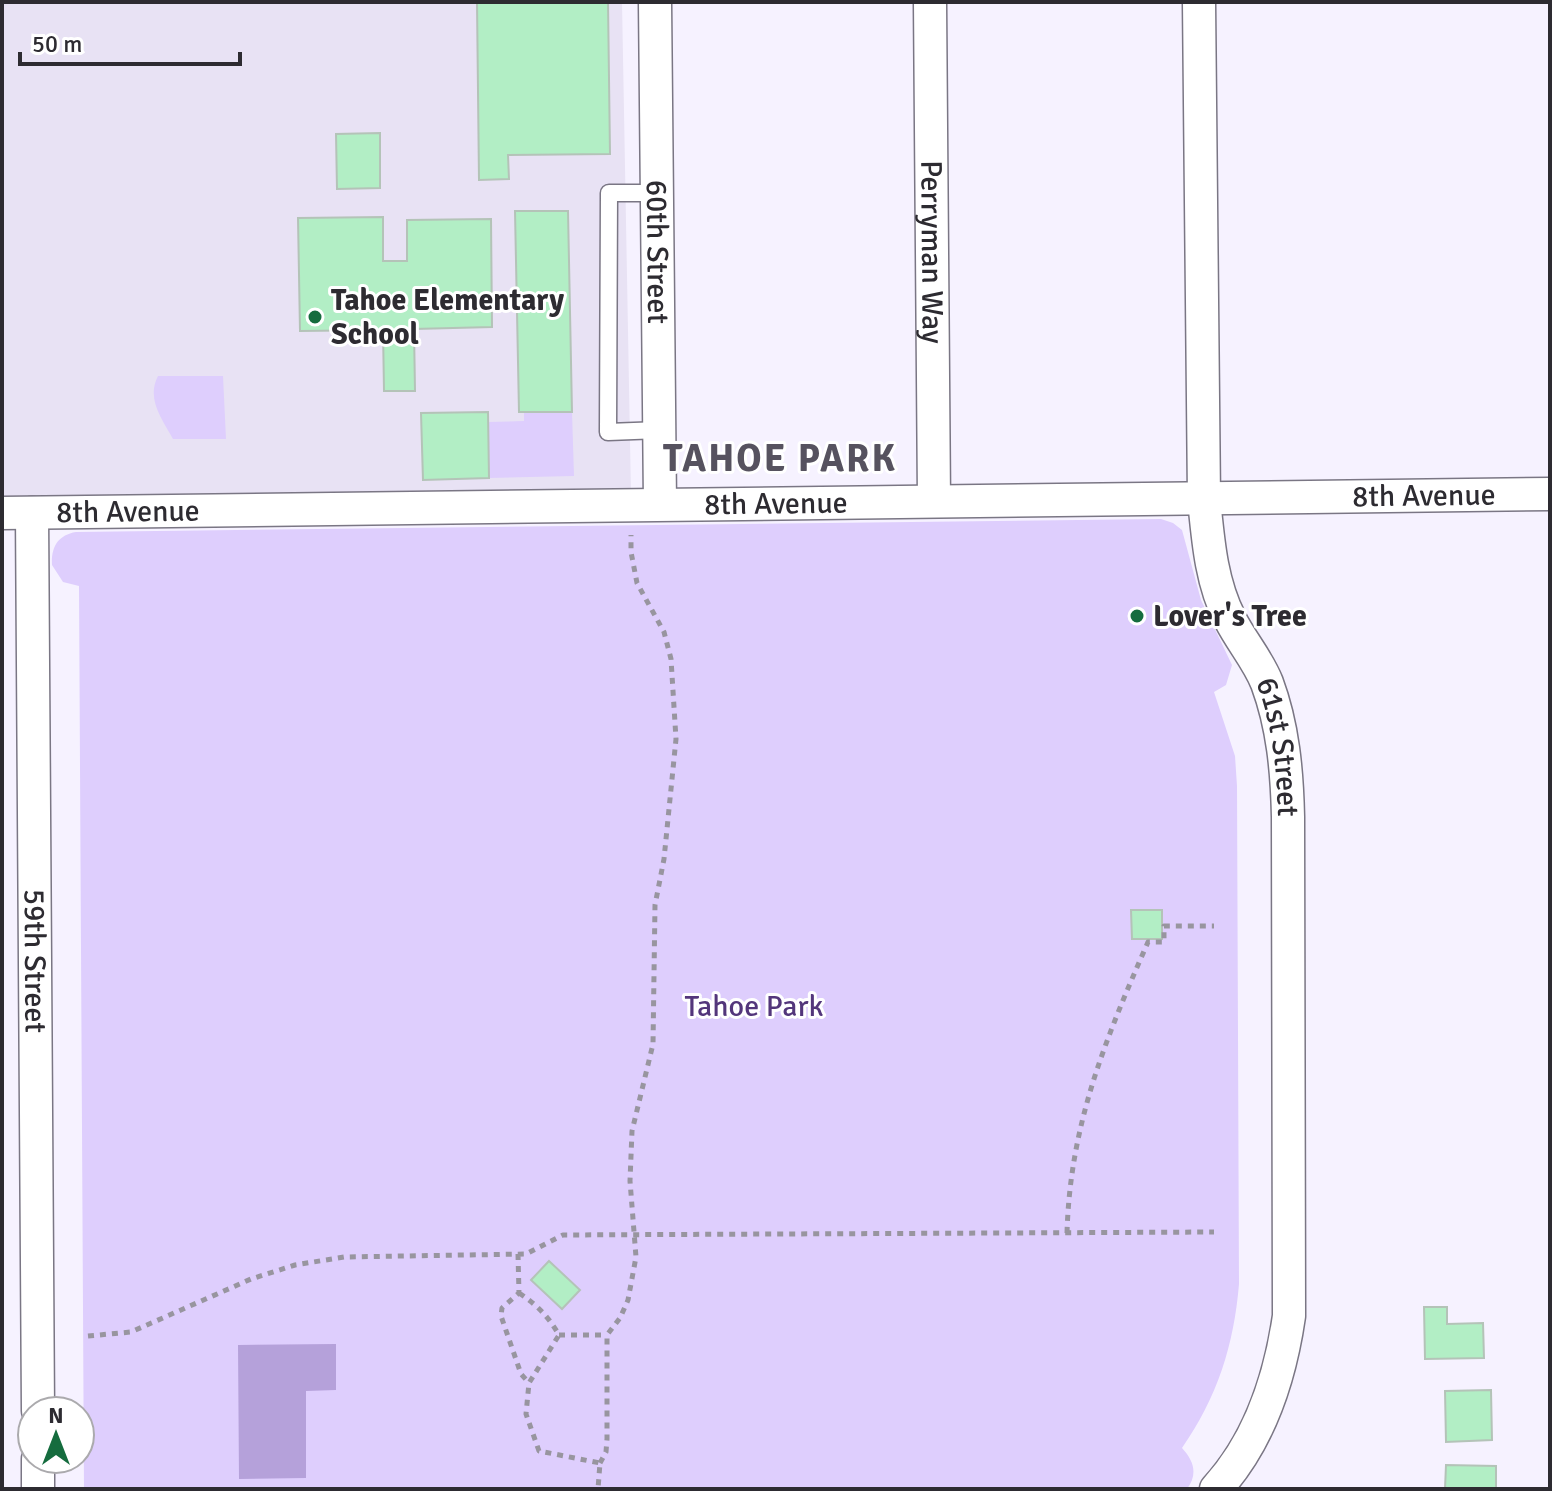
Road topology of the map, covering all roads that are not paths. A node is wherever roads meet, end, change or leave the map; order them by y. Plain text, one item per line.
1 (655, 2) edge
2 (930, 2) edge
3 (1199, 2) edge
4 (657, 193) junction
5 (660, 430) junction
6 (1550, 494) edge
7 (1204, 499) junction
8 (934, 501) junction
9 (660, 504) junction
10 (17, 513) edge
11 (38, 1395) edge
12 (1216, 1489) edge

1 - 4 street, 60th Street
2 - 8 street, Perryman Way
3 - 7 street, 61st Street
4 - 5 street, 60th Street
4 - 5 lane
5 - 9 street, 60th Street
6 - 7 street, 8th Avenue
7 - 8 street, 8th Avenue
7 - 12 street, 61st Street
8 - 9 street, 8th Avenue
9 - 10 street, 8th Avenue
10 - 11 street, 59th Street

